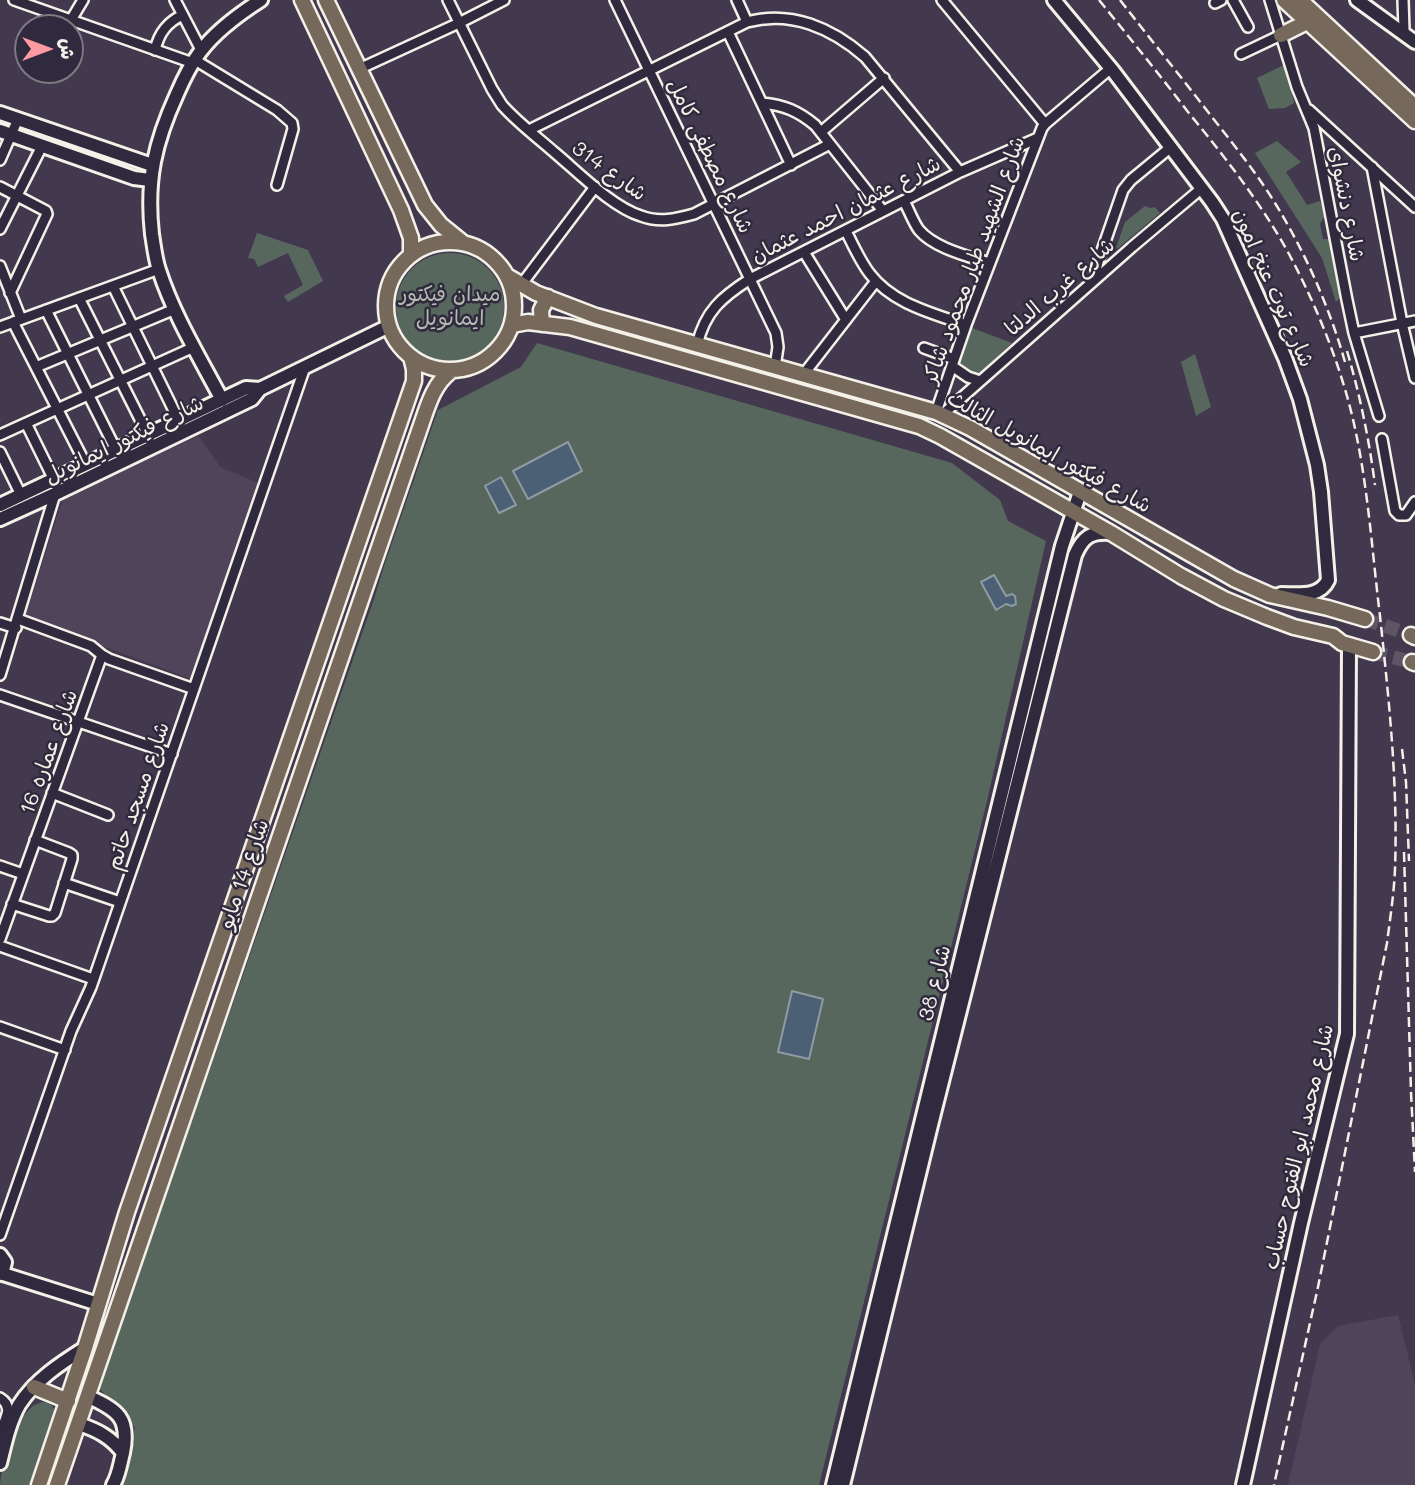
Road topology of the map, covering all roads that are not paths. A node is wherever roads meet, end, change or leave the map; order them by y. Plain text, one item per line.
1 (14, 0) edge
2 (175, 0) edge
3 (261, 0) edge
4 (302, 0) edge
5 (326, 0) edge
6 (448, 0) edge
7 (504, 0) edge
8 (615, 0) edge
9 (737, 0) edge
10 (942, 0) edge
11 (1054, 0) edge
12 (1233, 0) edge
13 (1269, 0) edge
14 (1284, 0) edge
15 (1300, 0) edge
16 (1403, 0) edge
17 (1359, 1) edge
18 (54, 14) edge
19 (183, 15) junction
20 (747, 22) junction
21 (1307, 22) junction
22 (460, 23) junction
23 (84, 25) edge
24 (1248, 27) dead end
25 (1415, 29) edge
26 (1402, 30) junction
27 (728, 32) junction
28 (1281, 35) junction
29 (1415, 42) edge
30 (155, 50) junction
31 (1241, 54) dead end
32 (196, 58) junction
33 (1111, 68) junction
34 (359, 69) junction
35 (649, 71) junction
36 (884, 78) junction
37 (762, 103) junction
38 (1306, 106) junction
39 (1415, 107) edge
40 (0, 113) edge
41 (18, 119) junction
42 (1415, 121) edge
43 (1045, 124) junction
44 (529, 131) junction
45 (821, 132) junction
46 (6, 134) edge
47 (1038, 138) junction
48 (83, 141) junction
49 (830, 144) junction
50 (42, 146) junction
51 (1171, 147) junction
52 (77, 158) junction
53 (0, 160) edge
54 (152, 165) junction
55 (791, 165) junction
56 (1372, 167) junction
57 (960, 172) junction
58 (150, 180) junction
59 (276, 185) dead end
60 (0, 187) edge
61 (595, 187) junction
62 (1202, 188) junction
63 (17, 196) junction
64 (422, 200) junction
65 (904, 201) junction
66 (714, 204) junction
67 (1415, 207) edge
68 (401, 210) junction
69 (883, 211) junction
70 (0, 229) edge
71 (846, 230) junction
72 (462, 242) junction
73 (804, 252) junction
74 (411, 254) junction
75 (989, 263) junction
76 (0, 266) edge
77 (159, 269) junction
78 (507, 276) junction
79 (1098, 277) junction
80 (750, 279) junction
81 (3, 281) edge
82 (876, 281) junction
83 (521, 285) junction
84 (113, 286) junction
85 (10, 293) junction
86 (79, 298) junction
87 (548, 298) junction
88 (46, 310) junction
89 (175, 310) junction
90 (846, 320) junction
91 (17, 321) junction
92 (1415, 321) edge
93 (1402, 323) junction
94 (542, 324) junction
95 (512, 325) junction
96 (966, 325) junction
97 (388, 326) junction
98 (0, 327) edge
99 (133, 327) junction
100 (1354, 332) junction
101 (100, 341) junction
102 (697, 345) junction
103 (194, 347) junction
104 (924, 348) dead end
105 (68, 354) junction
106 (411, 357) junction
107 (953, 362) junction
108 (152, 366) junction
109 (36, 367) junction
110 (305, 367) junction
111 (775, 367) junction
112 (451, 371) junction
113 (803, 375) junction
114 (1415, 378) edge
115 (120, 380) junction
116 (980, 381) junction
117 (260, 388) junction
118 (88, 394) junction
119 (222, 400) junction
120 (57, 408) junction
121 (939, 413) junction
122 (1379, 416) dead end
123 (179, 421) junction
124 (26, 423) junction
125 (0, 435) edge
126 (148, 435) junction
127 (1381, 439) dead end
128 (116, 450) junction
129 (0, 452) edge
130 (86, 465) junction
131 (54, 480) junction
132 (1080, 492) junction
133 (21, 495) junction
134 (55, 495) junction
135 (1415, 502) edge
136 (0, 505) edge
137 (1073, 512) junction
138 (0, 519) edge
139 (1111, 533) junction
140 (1234, 579) junction
141 (1269, 595) junction
142 (1224, 599) junction
143 (1365, 619) tunnel mouth
144 (0, 623) edge
145 (17, 624) junction
146 (1333, 636) junction
147 (1349, 645) junction
148 (102, 656) junction
149 (0, 676) edge
150 (194, 689) junction
151 (0, 695) edge
152 (300, 707) junction
153 (320, 717) junction
154 (78, 722) junction
155 (172, 754) junction
156 (52, 793) junction
157 (108, 815) dead end
158 (35, 840) junction
159 (0, 866) edge
160 (23, 874) junction
161 (64, 883) junction
162 (120, 902) junction
163 (12, 904) junction
164 (0, 939) edge
165 (0, 946) edge
166 (93, 979) junction
167 (0, 1027) edge
168 (65, 1050) junction
169 (901, 1225) junction
170 (0, 1235) edge
171 (0, 1255) edge
172 (1, 1274) edge
173 (98, 1304) junction
174 (85, 1348) junction
175 (34, 1387) junction
176 (87, 1396) junction
177 (0, 1398) edge
178 (68, 1401) junction
179 (79, 1424) junction
180 (0, 1433) edge
181 (123, 1453) junction
182 (0, 1462) edge
183 (39, 1485) edge
184 (57, 1485) edge
185 (113, 1485) edge
186 (833, 1485) edge
187 (842, 1485) edge
188 (1243, 1485) edge

1 - 18 street
2 - 19 street
3 - 32 street
4 - 68 main road
5 - 34 main road
6 - 22 street, شارع 314
7 - 22 street
8 - 35 street, شارع مصطفى كامل
9 - 20 street
10 - 43 street
11 - 33 street, شارع توت عنخ امون
12 - 24 street
13 - 28 street, شارع دنشواى
14 - 21 main road
15 - 39 main road
16 - 26 street
17 - 26 street
19 - 30 street
19 - 32 street
20 - 27 street
20 - 36 street
21 - 28 main road
21 - 42 main road
22 - 34 street
22 - 44 street, شارع 314
23 - 30 street
25 - 26 street
26 - 29 street
27 - 35 street
27 - 37 street
28 - 31 street
28 - 38 street, شارع دنشواى
30 - 32 street
32 - 54 street
32 - 59 street
33 - 43 street, شارع الشهيد طيار محمود شاكر
33 - 51 street, شارع توت عنخ امون
34 - 64 main road
35 - 44 street
35 - 66 street, شارع مصطفى كامل
36 - 45 street
36 - 57 street
37 - 45 street
37 - 55 street
38 - 56 street
38 - 100 street, شارع دنشواى
40 - 41 street
41 - 46 street
41 - 48 street
43 - 47 street, شارع الشهيد طيار محمود شاكر
44 - 61 street, شارع 314
45 - 49 street
46 - 50 street
46 - 53 street
47 - 57 street, شارع عثمان احمد عثمان
47 - 75 street, شارع الشهيد طيار محمود شاكر
48 - 52 street
48 - 54 street
49 - 55 street, شارع 314
49 - 69 street
50 - 52 street
50 - 63 street
51 - 62 street, شارع توت عنخ امون
51 - 79 street
52 - 58 street
54 - 58 street
55 - 66 street, شارع 314
56 - 67 street
56 - 93 street
57 - 65 street, شارع عثمان احمد عثمان
58 - 77 street
60 - 63 street
61 - 66 street, شارع 314
61 - 83 street
62 - 79 street, شارع غرب الدلتا
62 - 141 street, شارع توت عنخ امون
63 - 70 street
63 - 85 street
64 - 68 main road
64 - 72 main road
65 - 69 street, شارع عثمان احمد عثمان
65 - 75 street
66 - 80 street, شارع مصطفى كامل
68 - 74 main road
69 - 71 street, شارع عثمان احمد عثمان
71 - 73 street, شارع عثمان احمد عثمان
71 - 82 street
72 - 74 main road
72 - 78 main road
73 - 80 street, شارع عثمان احمد عثمان
73 - 90 street
74 - 97 main road
75 - 96 street, شارع الشهيد طيار محمود شاكر
76 - 81 street
77 - 84 street
77 - 89 street
78 - 83 main road, شارع فيكتور ايمانويل الثالث
78 - 95 main road
79 - 116 street, شارع غرب الدلتا
80 - 102 street, شارع عثمان احمد عثمان
80 - 111 street, شارع مصطفى كامل
81 - 85 street
82 - 90 street
82 - 96 street
83 - 87 main road, شارع فيكتور ايمانويل الثالث
84 - 86 street
84 - 99 street
85 - 91 street
86 - 88 street
86 - 101 street
87 - 94 main road
87 - 102 main road, شارع فيكتور ايمانويل الثالث
88 - 91 street
88 - 105 street
89 - 99 street
89 - 103 street
90 - 113 street
91 - 98 street
91 - 109 street
92 - 93 street
93 - 100 street
93 - 114 street
94 - 95 main road, شارع فيكتور ايمانويل الثالث
94 - 137 main road, شارع فيكتور ايمانويل الثالث
95 - 112 main road
96 - 107 street, شارع الشهيد طيار محمود شاكر
97 - 106 main road
97 - 110 street, شارع فيكتور ايمانويل
99 - 101 street
99 - 108 street
100 - 122 street, شارع دنشواى
101 - 105 street
101 - 115 street
102 - 111 main road, شارع فيكتور ايمانويل الثالث
103 - 108 street
103 - 119 street
104 - 107 street
105 - 109 street
105 - 118 street
106 - 112 main road
106 - 152 main road, شارع 14 مايو
107 - 116 street
107 - 121 street, شارع الشهيد طيار محمود شاكر
108 - 115 street
108 - 123 street
109 - 120 street
110 - 117 street, شارع فيكتور ايمانويل
110 - 150 street, شارع مسجد حاتم
111 - 113 main road, شارع فيكتور ايمانويل الثالث
112 - 153 main road, شارع 14 مايو
113 - 121 main road, شارع فيكتور ايمانويل الثالث
115 - 118 street
115 - 126 street
116 - 121 street, شارع غرب الدلتا
117 - 119 street, شارع فيكتور ايمانويل
117 - 134 street, شارع فيكتور ايمانويل
118 - 120 street
118 - 128 street
119 - 123 street, شارع فيكتور ايمانويل
120 - 124 street
120 - 130 street
121 - 132 main road, شارع فيكتور ايمانويل الثالث
123 - 126 street, شارع فيكتور ايمانويل
124 - 125 street
124 - 131 street
126 - 128 street, شارع فيكتور ايمانويل
127 - 135 street
128 - 130 street, شارع فيكتور ايمانويل
129 - 133 street
130 - 131 street, شارع فيكتور ايمانويل
131 - 133 street, شارع فيكتور ايمانويل
132 - 137 street, شارع 38
132 - 140 main road, شارع فيكتور ايمانويل الثالث
133 - 136 street, شارع فيكتور ايمانويل
134 - 138 street, شارع فيكتور ايمانويل
134 - 145 street
137 - 139 main road, شارع فيكتور ايمانويل الثالث
137 - 169 street, شارع 38
139 - 142 main road, شارع فيكتور ايمانويل الثالث
139 - 169 street, شارع 38
140 - 141 main road, شارع فيكتور ايمانويل الثالث
140 - 142 main road
141 - 143 main road, شارع فيكتور ايمانويل الثالث
142 - 146 main road, شارع فيكتور ايمانويل الثالث
144 - 145 street
145 - 148 street
145 - 149 street
146 - 147 main road, شارع فيكتور ايمانويل الثالث
146 - 147 main road, شارع فيكتور ايمانويل الثالث
147 - 188 street, شارع محمد ابو الفتوح حساب
148 - 150 street
148 - 154 street, شارع عماره 16
150 - 155 street, شارع مسجد حاتم
151 - 154 street
152 - 153 main road
152 - 173 main road, شارع 14 مايو
153 - 176 main road, شارع 14 مايو
154 - 155 street
154 - 156 street, شارع عماره 16
155 - 162 street, شارع مسجد حاتم
156 - 157 street
156 - 158 street, شارع عماره 16
158 - 160 street, شارع عماره 16
158 - 161 street
159 - 160 street
160 - 163 street, شارع عماره 16
161 - 162 street
161 - 163 street
162 - 166 street, شارع مسجد حاتم
163 - 164 street, شارع عماره 16
165 - 166 street
166 - 168 street, شارع مسجد حاتم
167 - 168 street
168 - 170 street, شارع مسجد حاتم
169 - 186 street, شارع 38
169 - 187 street, شارع 38
171 - 172 street
172 - 173 street
173 - 174 main road, شارع 14 مايو
174 - 175 street
174 - 178 main road, شارع 14 مايو
175 - 178 main road
175 - 182 street
176 - 179 main road, شارع 14 مايو
176 - 181 street
177 - 180 street
178 - 183 main road, شارع 14 مايو
179 - 181 street
179 - 184 main road, شارع 14 مايو
181 - 185 street

